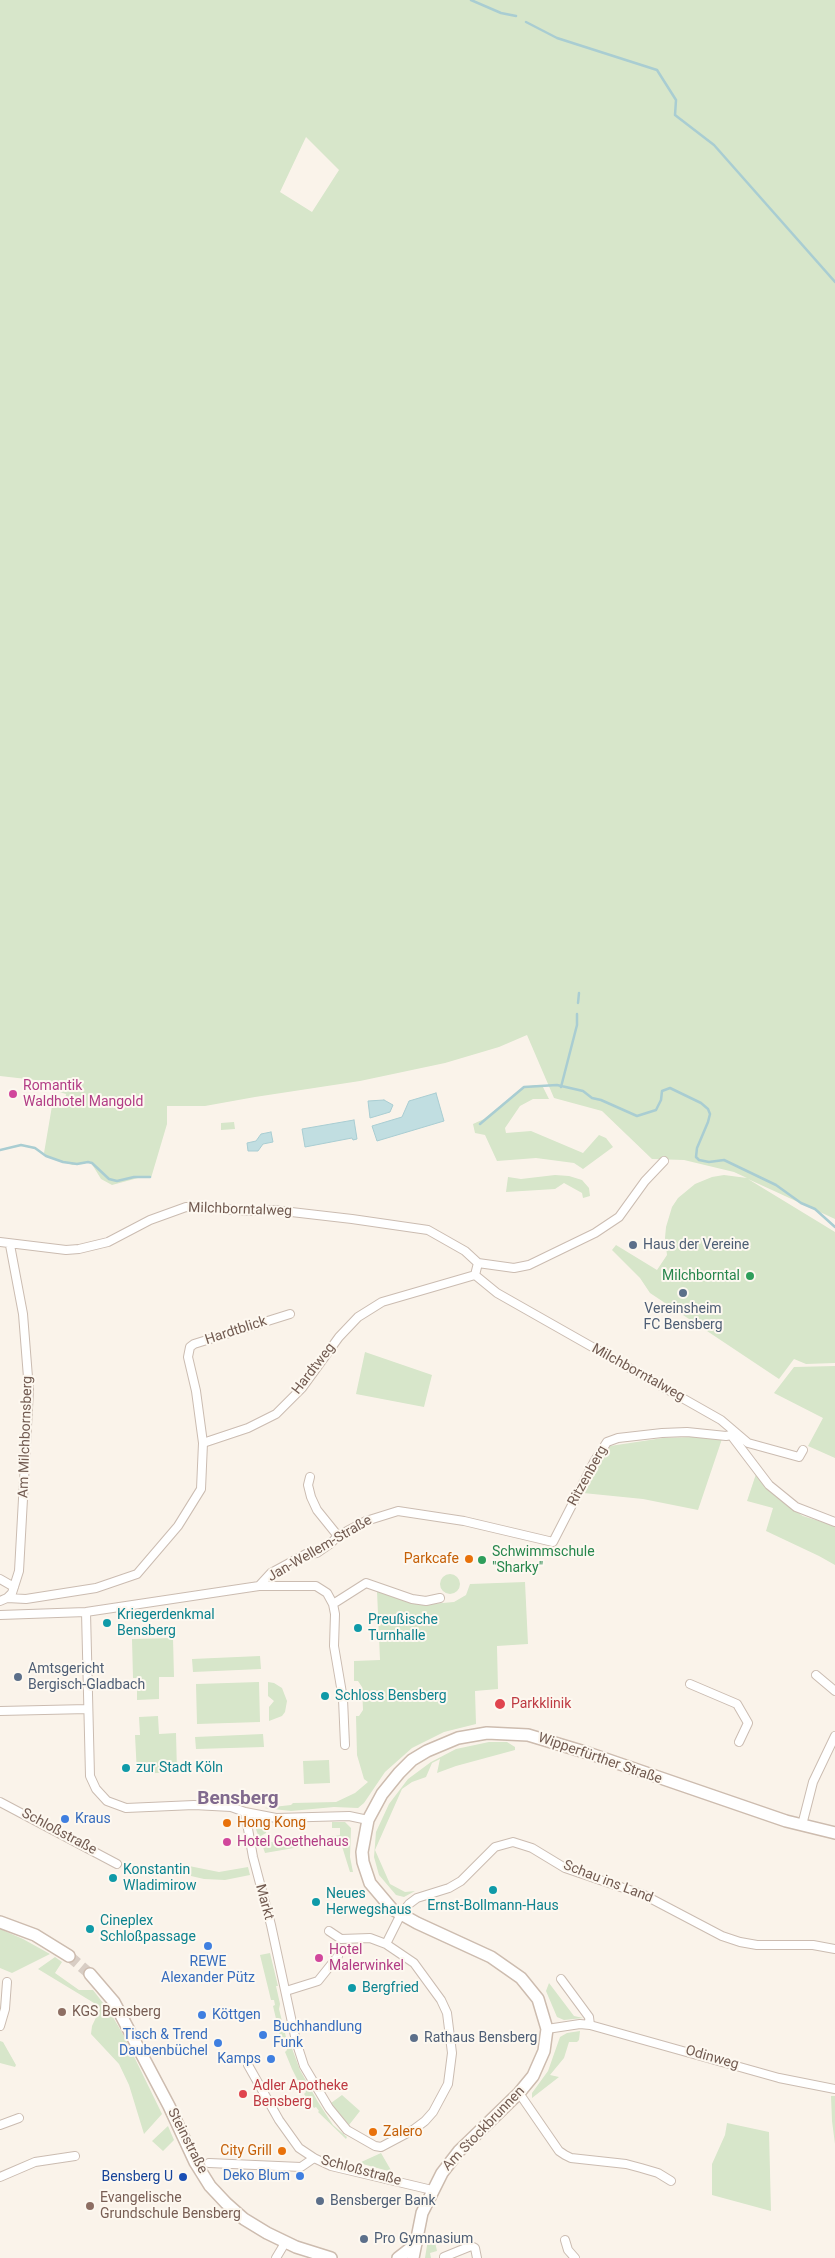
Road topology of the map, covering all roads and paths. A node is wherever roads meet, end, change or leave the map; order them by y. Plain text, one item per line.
1 (664, 1161) dead end
2 (0, 1242) edge
3 (10, 1245) junction
4 (478, 1263) junction
5 (475, 1275) junction
6 (290, 1314) dead end
7 (732, 1434) junction
8 (203, 1443) junction
9 (803, 1450) dead end
10 (310, 1477) dead end
11 (835, 1522) edge
12 (338, 1536) junction
13 (554, 1542) joint
14 (0, 1579) edge
15 (258, 1586) junction
16 (14, 1587) junction
17 (440, 1598) dead end
18 (3, 1600) edge
19 (333, 1604) junction
20 (86, 1612) junction
21 (0, 1615) edge
22 (816, 1675) dead end
23 (690, 1684) dead end
24 (835, 1691) edge
25 (88, 1709) junction
26 (0, 1711) edge
27 (835, 1736) edge
28 (739, 1742) dead end
29 (345, 1744) dead end
30 (0, 1802) edge
31 (245, 1812) junction
32 (368, 1820) junction
33 (802, 1825) junction
34 (835, 1833) edge
35 (117, 1864) dead end
36 (401, 1914) junction
37 (0, 1922) edge
38 (329, 1931) dead end
39 (386, 1944) junction
40 (835, 1949) edge
41 (69, 1956) tunnel mouth
42 (338, 1956) dead end
43 (90, 1974) tunnel mouth
44 (561, 1979) dead end
45 (7, 1982) dead end
46 (286, 1991) junction
47 (590, 2025) junction
48 (0, 2026) edge
49 (547, 2029) junction
50 (248, 2065) dead end
51 (835, 2089) edge
52 (519, 2093) junction
53 (18, 2118) dead end
54 (0, 2125) edge
55 (75, 2156) dead end
56 (314, 2158) junction
57 (209, 2163) dead end
58 (0, 2177) edge
59 (671, 2180) dead end
60 (432, 2190) junction
61 (566, 2240) dead end
62 (285, 2243) junction
63 (416, 2244) junction
64 (444, 2257) dead end
65 (276, 2258) edge
66 (331, 2258) edge
67 (398, 2258) edge
68 (413, 2258) edge
69 (478, 2258) edge
70 (575, 2258) edge

1 - 4 street
2 - 3 street, Milchborntalweg
3 - 4 street, Milchborntalweg
3 - 16 street, Am Milchbornsberg
4 - 5 street
5 - 7 street, Milchborntalweg
5 - 8 street, Hardtweg
6 - 8 street, Hardtblick
7 - 9 street, Milchborntalweg
7 - 11 street
7 - 13 street, Ritzenberg
8 - 18 street
10 - 12 street
12 - 13 street, Jan-Wellem-Straße
12 - 15 street, Jan-Wellem-Straße
14 - 16 street
15 - 19 street
15 - 20 street, Jan-Wellem-Straße
16 - 18 street, Am Milchbornsberg
17 - 19 street
19 - 29 street
20 - 21 street, Jan-Wellem-Straße
20 - 25 street
22 - 24 street
23 - 28 street
25 - 26 street
25 - 31 street
27 - 33 street
30 - 35 street, Schloßstraße
31 - 32 street
31 - 46 street, Markt
32 - 33 main road, Wipperfürther Straße
32 - 36 main road, Wipperfürther Straße
33 - 34 main road, Wipperfürther Straße
36 - 39 street
36 - 40 street, Schau ins Land
36 - 49 main road, Wipperfürther Straße
37 - 41 main road
38 - 39 street
39 - 46 street, Markt
42 - 46 street
43 - 62 main road, Steinstraße
44 - 47 street
45 - 48 street
47 - 49 street, Odinweg
47 - 51 street, Odinweg
49 - 52 main road, Am Stockbrunnen
50 - 56 street, Schloßstraße
52 - 59 street
52 - 60 main road, Am Stockbrunnen
53 - 54 street
55 - 58 street
56 - 57 street
56 - 60 street, Schloßstraße
60 - 63 main road, Am Stockbrunnen
61 - 70 street
62 - 65 street
62 - 66 main road, Steinstraße
63 - 67 main road
63 - 68 main road, Am Stockbrunnen
64 - 69 street

